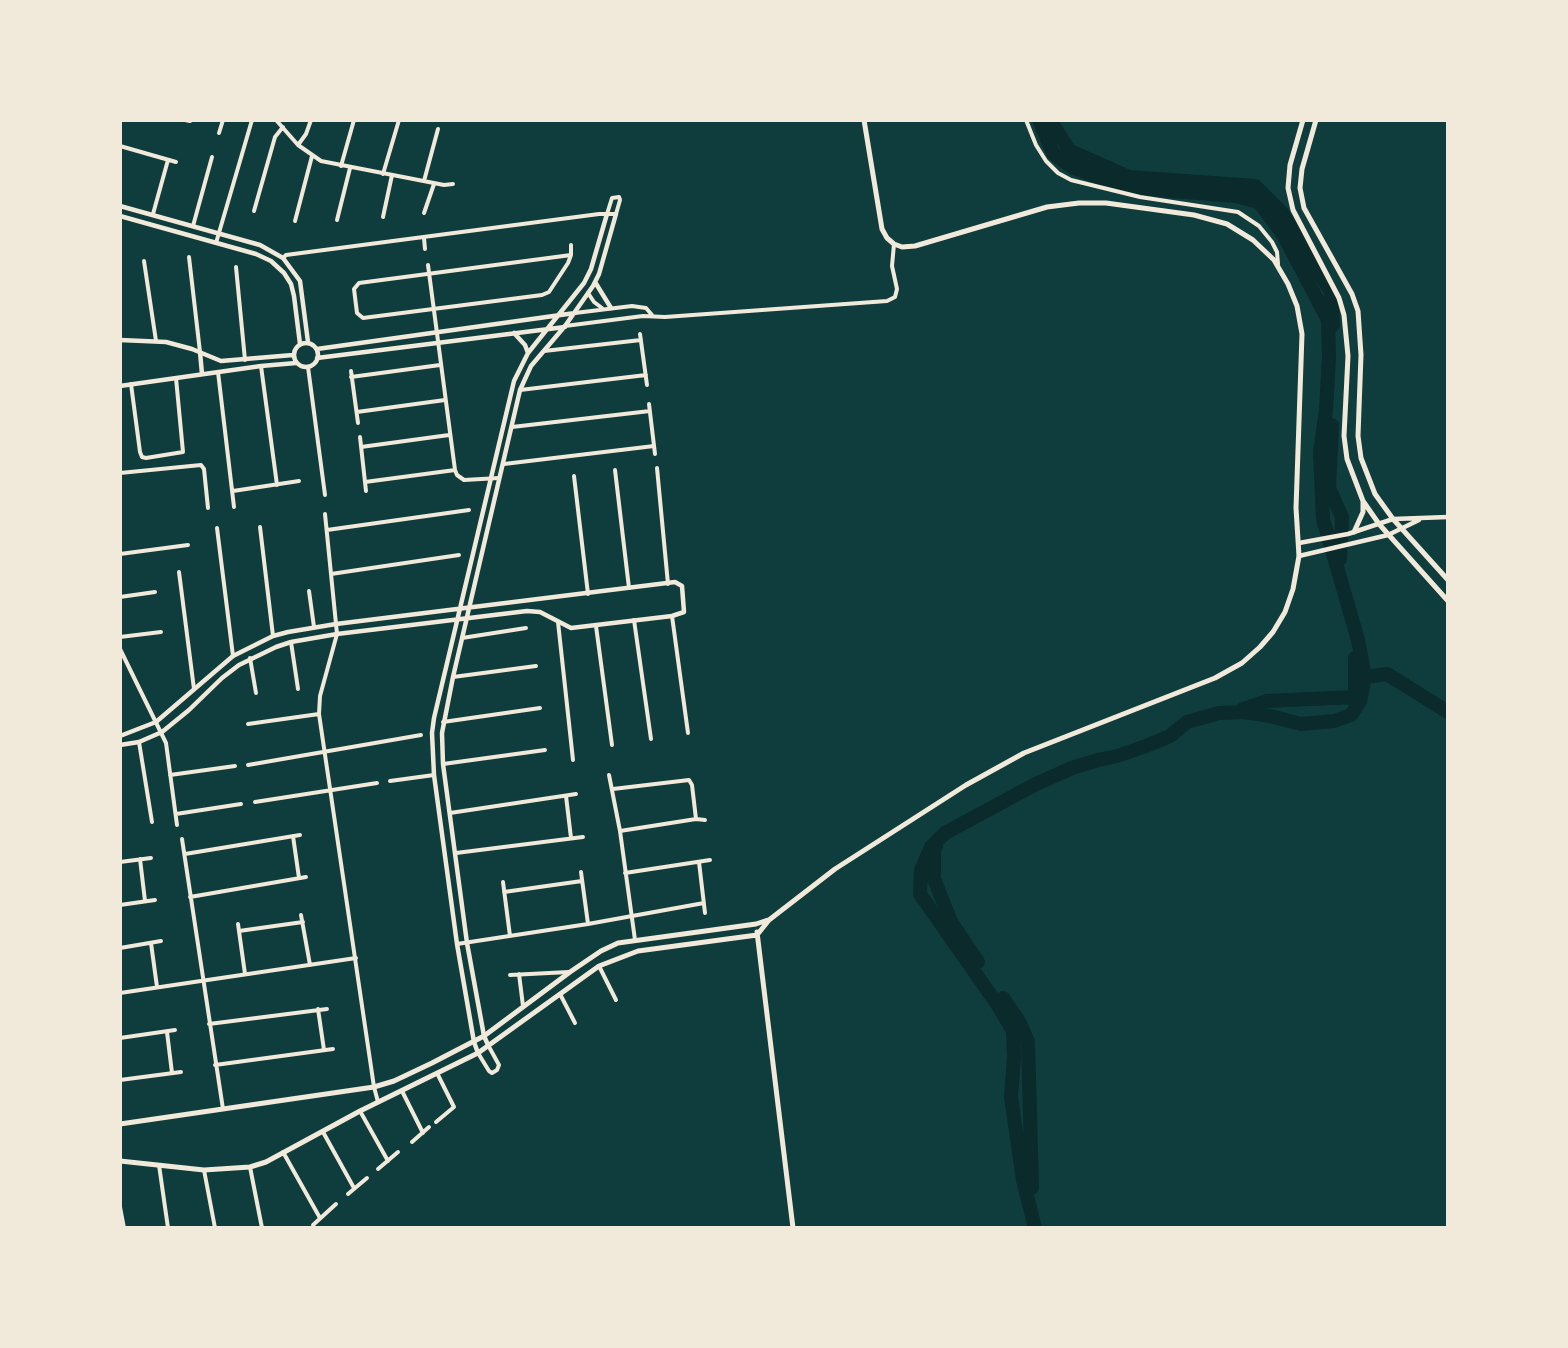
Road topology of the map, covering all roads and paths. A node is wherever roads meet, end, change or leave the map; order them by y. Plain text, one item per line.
1 (223, 120) edge
2 (252, 120) edge
3 (276, 120) edge
4 (311, 120) edge
5 (354, 120) edge
6 (399, 120) edge
7 (864, 120) edge
8 (1026, 120) edge
9 (1303, 120) edge
10 (1316, 120) edge
11 (283, 127) junction
12 (438, 129) dead end
13 (219, 133) dead end
14 (298, 145) junction
15 (120, 146) edge
16 (312, 156) junction
17 (212, 157) dead end
18 (168, 160) junction
19 (176, 162) dead end
20 (342, 166) junction
21 (350, 168) junction
22 (383, 174) junction
23 (392, 175) junction
24 (424, 182) junction
25 (453, 183) dead end
26 (434, 184) junction
27 (120, 206) edge
28 (254, 212) dead end
29 (424, 213) dead end
30 (153, 214) junction
31 (607, 214) junction
32 (616, 214) junction
33 (120, 216) edge
34 (383, 217) dead end
35 (337, 220) dead end
36 (295, 221) dead end
37 (193, 226) junction
38 (219, 234) junction
39 (423, 238) junction
40 (216, 243) junction
41 (894, 244) junction
42 (571, 245) dead end
43 (425, 249) dead end
44 (571, 255) junction
45 (189, 257) dead end
46 (283, 258) junction
47 (144, 261) dead end
48 (428, 265) dead end
49 (236, 267) dead end
50 (1279, 269) junction
51 (429, 273) junction
52 (595, 282) junction
53 (588, 293) junction
54 (433, 308) junction
55 (611, 308) junction
56 (603, 309) junction
57 (574, 313) junction
58 (652, 315) junction
59 (559, 316) junction
60 (565, 327) junction
61 (549, 329) junction
62 (436, 331) junction
63 (514, 333) junction
64 (640, 334) dead end
65 (120, 340) edge
66 (641, 340) junction
67 (156, 341) junction
68 (308, 342) junction
69 (437, 342) junction
70 (300, 344) junction
71 (317, 349) junction
72 (542, 351) junction
73 (200, 352) junction
74 (528, 352) junction
75 (293, 355) junction
76 (317, 358) junction
77 (245, 360) junction
78 (296, 363) junction
79 (441, 365) junction
80 (261, 366) junction
81 (308, 367) junction
82 (218, 372) junction
83 (202, 374) junction
84 (646, 375) junction
85 (176, 378) junction
86 (131, 384) junction
87 (647, 385) dead end
88 (120, 386) edge
89 (520, 390) junction
90 (445, 400) junction
91 (649, 404) dead end
92 (650, 411) junction
93 (357, 412) junction
94 (358, 423) dead end
95 (512, 427) junction
96 (449, 435) junction
97 (360, 436) dead end
98 (654, 446) junction
99 (361, 447) junction
100 (655, 454) dead end
101 (504, 464) junction
102 (657, 468) dead end
103 (455, 470) junction
104 (615, 470) dead end
105 (120, 473) edge
106 (574, 476) dead end
107 (500, 478) junction
108 (490, 479) junction
109 (299, 481) dead end
110 (365, 482) junction
111 (277, 485) junction
112 (232, 491) junction
113 (366, 491) dead end
114 (325, 495) dead end
115 (1364, 501) junction
116 (234, 507) dead end
117 (208, 508) dead end
118 (469, 510) dead end
119 (325, 514) dead end
120 (1448, 517) edge
121 (1421, 518) junction
122 (1393, 519) junction
123 (1379, 524) junction
124 (260, 526) dead end
125 (217, 528) dead end
126 (1401, 528) junction
127 (327, 530) junction
128 (1351, 533) junction
129 (1388, 535) junction
130 (1299, 543) junction
131 (188, 545) dead end
132 (120, 554) edge
133 (459, 555) dead end
134 (1299, 556) junction
135 (179, 572) dead end
136 (331, 574) junction
137 (1448, 580) edge
138 (668, 584) junction
139 (630, 589) junction
140 (309, 591) dead end
141 (155, 592) dead end
142 (588, 594) junction
143 (120, 597) edge
144 (1448, 601) edge
145 (470, 608) junction
146 (459, 609) junction
147 (672, 616) junction
148 (467, 618) junction
149 (457, 619) junction
150 (634, 621) junction
151 (558, 622) junction
152 (336, 624) junction
153 (597, 626) junction
154 (314, 627) junction
155 (526, 628) dead end
156 (161, 632) dead end
157 (337, 634) junction
158 (273, 636) junction
159 (120, 637) edge
160 (462, 638) junction
161 (291, 642) junction
162 (120, 649) edge
163 (233, 656) junction
164 (250, 658) junction
165 (120, 663) edge
166 (536, 666) dead end
167 (127, 667) junction
168 (453, 677) junction
169 (194, 689) junction
170 (298, 689) dead end
171 (256, 693) dead end
172 (540, 708) dead end
173 (319, 714) junction
174 (156, 722) junction
175 (443, 722) junction
176 (248, 724) dead end
177 (162, 732) junction
178 (442, 733) junction
179 (688, 733) dead end
180 (432, 734) junction
181 (421, 735) dead end
182 (120, 736) edge
183 (651, 739) dead end
184 (139, 742) junction
185 (120, 745) edge
186 (612, 745) dead end
187 (545, 750) dead end
188 (323, 753) junction
189 (573, 760) dead end
190 (443, 764) junction
191 (248, 765) dead end
192 (235, 766) dead end
193 (170, 775) junction
194 (434, 775) junction
195 (609, 775) dead end
196 (390, 781) dead end
197 (377, 783) dead end
198 (613, 789) junction
199 (330, 791) junction
200 (576, 794) dead end
201 (566, 795) junction
202 (447, 797) junction
203 (437, 798) junction
204 (255, 802) dead end
205 (241, 804) dead end
206 (449, 813) junction
207 (176, 814) junction
208 (696, 819) junction
209 (705, 820) dead end
210 (152, 822) dead end
211 (177, 825) dead end
212 (620, 831) junction
213 (300, 835) dead end
214 (292, 836) junction
215 (583, 837) dead end
216 (571, 838) junction
217 (182, 839) dead end
218 (456, 853) junction
219 (184, 854) junction
220 (151, 858) dead end
221 (140, 859) junction
222 (710, 860) dead end
223 (120, 862) edge
224 (699, 862) junction
225 (581, 872) dead end
226 (625, 873) junction
227 (306, 877) dead end
228 (298, 878) junction
229 (582, 881) junction
230 (503, 882) dead end
231 (504, 892) junction
232 (190, 897) junction
233 (155, 900) dead end
234 (145, 901) junction
235 (704, 903) junction
236 (120, 905) edge
237 (705, 913) dead end
238 (302, 915) dead end
239 (633, 916) junction
240 (769, 920) junction
241 (303, 922) junction
242 (238, 924) dead end
243 (588, 924) junction
244 (756, 924) junction
245 (239, 932) junction
246 (757, 935) junction
247 (510, 936) junction
248 (635, 940) junction
249 (161, 941) dead end
250 (151, 943) junction
251 (467, 943) junction
252 (458, 944) junction
253 (120, 948) edge
254 (638, 951) junction
255 (356, 958) junction
256 (310, 965) junction
257 (599, 966) junction
258 (570, 972) junction
259 (245, 974) junction
260 (519, 974) junction
261 (510, 975) dead end
262 (202, 981) junction
263 (158, 987) junction
264 (120, 993) edge
265 (560, 994) junction
266 (616, 1000) dead end
267 (523, 1008) junction
268 (318, 1009) junction
269 (327, 1009) dead end
270 (575, 1023) dead end
271 (209, 1024) junction
272 (175, 1030) dead end
273 (167, 1032) junction
274 (484, 1036) junction
275 (120, 1038) edge
276 (474, 1042) junction
277 (488, 1045) junction
278 (333, 1049) dead end
279 (324, 1050) junction
280 (478, 1053) junction
281 (215, 1065) junction
282 (181, 1072) dead end
283 (172, 1073) junction
284 (437, 1073) junction
285 (120, 1080) edge
286 (374, 1087) junction
287 (402, 1092) junction
288 (378, 1102) junction
289 (223, 1110) junction
290 (360, 1111) junction
291 (436, 1122) dead end
292 (120, 1124) edge
293 (429, 1127) dead end
294 (323, 1132) junction
295 (423, 1133) junction
296 (412, 1142) dead end
297 (283, 1152) junction
298 (398, 1152) dead end
299 (120, 1161) edge
300 (388, 1161) junction
301 (159, 1165) junction
302 (250, 1167) junction
303 (378, 1169) dead end
304 (204, 1170) junction
305 (367, 1178) dead end
306 (354, 1188) junction
307 (348, 1194) dead end
308 (336, 1204) dead end
309 (120, 1207) edge
310 (320, 1218) junction
311 (313, 1225) dead end
312 (124, 1228) edge
313 (168, 1228) edge
314 (215, 1228) edge
315 (262, 1228) edge
316 (793, 1228) edge

1 - 13 street
2 - 38 street
3 - 11 street
4 - 14 street
5 - 20 street
6 - 22 street
7 - 41 main road
8 - 50 street
9 - 115 main road
10 - 122 main road
11 - 14 street
11 - 28 street
12 - 24 street
14 - 16 street
15 - 18 street
16 - 20 street
16 - 36 street
17 - 37 street
18 - 19 street
18 - 30 street
20 - 21 street
21 - 22 street
21 - 35 street
22 - 23 street
23 - 24 street
23 - 34 street
24 - 26 street
25 - 26 street
26 - 29 street
27 - 30 street
30 - 37 street
31 - 32 street
31 - 32 street
31 - 39 street
31 - 59 street
32 - 52 street
33 - 40 street
37 - 38 street
38 - 40 street
38 - 46 street
39 - 43 street
39 - 46 street
40 - 70 street
41 - 50 main road
41 - 58 street
42 - 44 street
44 - 51 street
44 - 54 street
45 - 73 street
46 - 68 street
47 - 67 street
48 - 51 street
49 - 77 street
50 - 130 main road
51 - 54 street
51 - 54 street
52 - 53 street
52 - 55 street
53 - 56 street
53 - 57 street
54 - 62 street
55 - 56 street
55 - 58 street
56 - 57 street
57 - 59 street
57 - 60 street
58 - 60 street
59 - 61 street
59 - 62 street
60 - 61 street
60 - 72 street
61 - 63 street
61 - 74 street
62 - 69 street
62 - 71 street
63 - 69 street
63 - 74 street
64 - 66 street
65 - 67 street
66 - 72 street
66 - 84 street
67 - 73 street
68 - 70 street
68 - 71 street
69 - 76 street
69 - 79 street
70 - 75 street
71 - 76 street
72 - 89 street
73 - 77 street
73 - 83 street
74 - 108 street
75 - 77 street
75 - 78 street
76 - 81 street
78 - 80 street
78 - 81 street
79 - 90 street
79 - 93 street
80 - 82 street
80 - 111 street
81 - 114 street
82 - 83 street
82 - 112 street
83 - 85 street
84 - 87 street
84 - 89 street
85 - 86 street
85 - 86 street
86 - 88 street
89 - 95 street
90 - 93 street
90 - 96 street
91 - 92 street
92 - 95 street
92 - 98 street
93 - 94 street
95 - 101 street
96 - 99 street
96 - 103 street
97 - 99 street
98 - 100 street
98 - 101 street
99 - 110 street
101 - 107 street
102 - 138 street
103 - 108 street
103 - 110 street
104 - 139 street
105 - 117 street
106 - 142 street
107 - 108 street
107 - 145 street
108 - 146 street
109 - 111 street
110 - 113 street
111 - 112 street
112 - 116 street
115 - 123 main road
115 - 128 main road
118 - 127 street
119 - 127 street
120 - 121 street
121 - 122 street
121 - 126 street
122 - 123 street
122 - 126 main road
123 - 128 street
123 - 129 main road
124 - 158 street
125 - 163 street
126 - 129 street
126 - 137 main road
127 - 136 street
128 - 130 street
129 - 134 street
129 - 144 main road
130 - 134 main road
131 - 132 street
133 - 136 street
134 - 240 main road
135 - 169 street
136 - 152 street
138 - 139 street
138 - 147 street
139 - 142 street
140 - 154 street
141 - 143 street
142 - 145 street
145 - 146 street
145 - 148 street
146 - 149 street
146 - 152 street
147 - 150 street
147 - 179 street
148 - 149 street
148 - 151 street
148 - 160 street
149 - 157 street
149 - 180 street
150 - 153 street
150 - 183 street
151 - 153 street
151 - 189 street
152 - 154 street
152 - 157 street
153 - 186 street
154 - 158 street
155 - 160 street
156 - 159 street
157 - 161 street
157 - 173 street
158 - 163 street
160 - 168 street
161 - 164 street
161 - 170 street
162 - 167 street
163 - 169 street
164 - 171 street
164 - 177 street
165 - 167 street
166 - 168 street
167 - 174 street
168 - 175 street
169 - 174 street
172 - 175 street
173 - 176 street
173 - 188 street
174 - 177 street
174 - 182 street
175 - 178 street
177 - 184 street
177 - 193 street
178 - 180 street
178 - 190 street
180 - 194 street
181 - 188 street
184 - 185 street
184 - 210 street
187 - 190 street
188 - 191 street
188 - 199 street
190 - 202 street
192 - 193 street
193 - 207 street
194 - 196 street
194 - 203 street
195 - 198 street
197 - 199 street
198 - 208 street
198 - 212 street
199 - 204 street
199 - 255 street
200 - 201 street
201 - 206 street
201 - 216 street
202 - 203 street
202 - 206 street
203 - 252 street
205 - 207 street
206 - 218 street
207 - 211 street
208 - 209 street
208 - 212 street
212 - 226 street
213 - 214 street
214 - 219 street
214 - 228 street
215 - 216 street
216 - 218 street
217 - 219 street
218 - 251 street
219 - 232 street
220 - 221 street
221 - 223 street
221 - 234 street
222 - 224 street
224 - 226 street
224 - 235 street
225 - 229 street
226 - 239 street
227 - 228 street
228 - 232 street
229 - 231 street
229 - 243 street
230 - 231 street
231 - 247 street
232 - 262 street
233 - 234 street
234 - 236 street
235 - 237 street
235 - 239 street
238 - 241 street
239 - 243 street
239 - 248 street
240 - 244 main road
240 - 246 main road
241 - 245 street
241 - 256 street
242 - 245 street
243 - 247 street
244 - 246 main road
244 - 248 main road
245 - 259 street
246 - 254 main road
246 - 316 main road
247 - 251 street
248 - 254 street
248 - 258 main road
249 - 250 street
250 - 253 street
250 - 263 street
251 - 252 street
251 - 274 street
252 - 276 street
254 - 257 main road
255 - 256 street
255 - 286 street
256 - 259 street
257 - 265 main road
257 - 266 street
258 - 260 street
258 - 267 main road
259 - 262 street
260 - 261 street
260 - 267 street
262 - 263 street
262 - 271 street
263 - 264 street
265 - 270 street
265 - 277 main road
267 - 274 main road
268 - 269 street
268 - 271 street
268 - 279 street
271 - 281 street
272 - 273 street
273 - 275 street
273 - 283 street
274 - 276 main road
274 - 277 street
276 - 280 street
276 - 286 main road
277 - 280 main road
277 - 280 street
278 - 279 street
279 - 281 street
280 - 284 main road
281 - 289 street
282 - 283 street
283 - 285 street
284 - 287 main road
284 - 291 street
286 - 288 street
286 - 289 main road
287 - 288 main road
287 - 295 street
288 - 290 main road
289 - 292 main road
290 - 294 main road
290 - 300 street
293 - 295 street
294 - 297 main road
294 - 306 street
295 - 296 street
297 - 302 main road
297 - 310 street
298 - 300 street
299 - 301 main road
300 - 303 street
301 - 304 main road
301 - 313 street
302 - 304 main road
302 - 315 street
304 - 314 street
305 - 306 street
306 - 307 street
308 - 310 street
309 - 312 street
310 - 311 street

